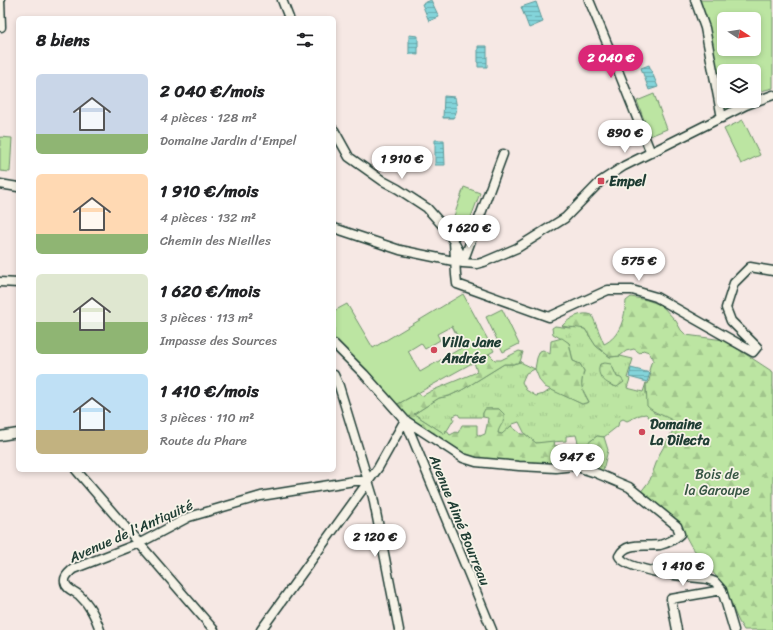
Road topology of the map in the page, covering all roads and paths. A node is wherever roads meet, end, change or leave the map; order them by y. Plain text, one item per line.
1 (0, 0) edge
2 (282, 0) edge
3 (589, 0) edge
4 (695, 0) edge
5 (288, 16) edge
6 (1, 27) edge
7 (773, 95) edge
8 (722, 118) junction
9 (336, 133) edge
10 (651, 153) junction
11 (503, 154) dead end
12 (0, 184) edge
13 (16, 187) edge
14 (336, 229) edge
15 (459, 262) junction
16 (773, 271) edge
17 (0, 282) edge
18 (16, 283) edge
19 (336, 346) edge
20 (336, 379) edge
21 (405, 420) junction
22 (16, 433) edge
23 (0, 436) edge
24 (78, 472) edge
25 (368, 481) junction
26 (140, 543) junction
27 (722, 590) junction
28 (100, 630) edge
29 (214, 630) edge
30 (261, 630) edge
31 (399, 630) edge
32 (492, 630) edge
33 (677, 630) edge
34 (734, 630) edge

1 - 6 street
2 - 5 street
3 - 10 street
4 - 8 street
7 - 8 street
8 - 10 street
9 - 15 street
10 - 15 street
11 - 15 street
12 - 13 street
14 - 15 street
15 - 16 street
17 - 18 street
19 - 21 street
20 - 25 street
21 - 25 street
21 - 27 street
21 - 32 street, Avenue Aimé Bourreau
22 - 23 street
24 - 26 street
25 - 26 street, Avenue de l'Antiquité
25 - 30 street
25 - 31 street
26 - 28 street, Avenue de l'Antiquité
26 - 29 street
27 - 33 street
27 - 34 street

